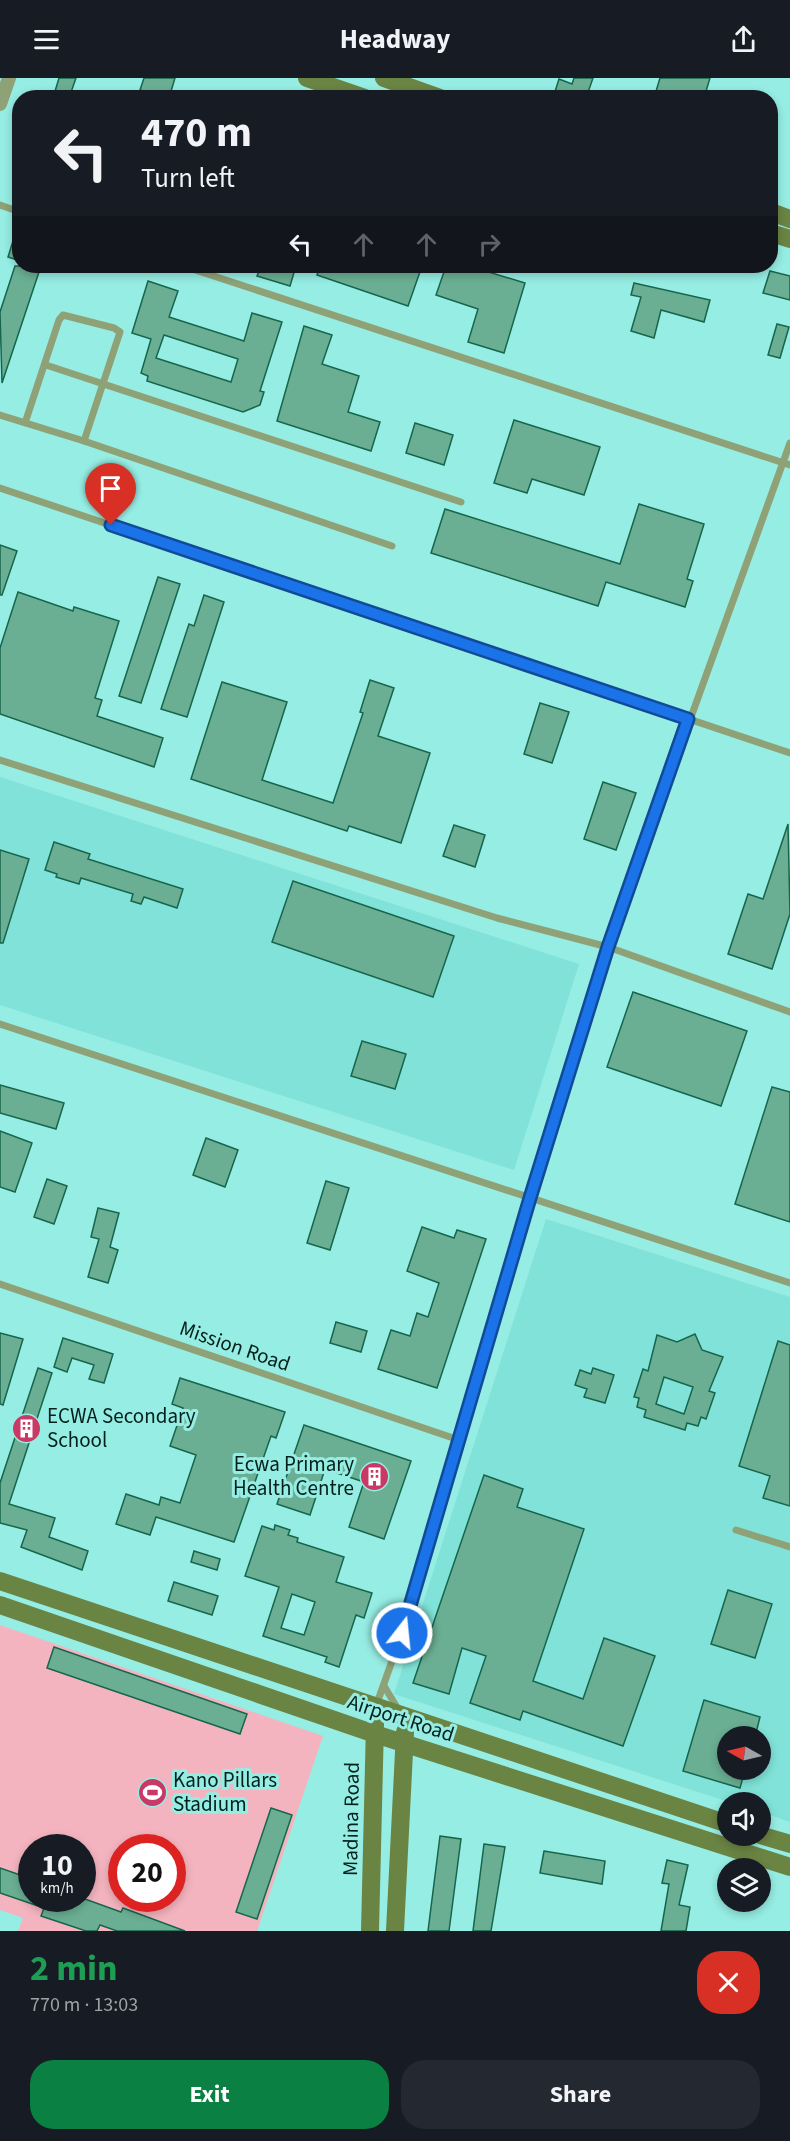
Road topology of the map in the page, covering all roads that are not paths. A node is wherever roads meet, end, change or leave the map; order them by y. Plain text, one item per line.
1 (9, 78) edge
2 (307, 78) edge
3 (384, 78) edge
4 (342, 90) edge
5 (418, 90) edge
6 (0, 104) edge
7 (204, 273) edge
8 (46, 365) junction
9 (103, 384) junction
10 (0, 415) edge
11 (25, 423) junction
12 (84, 441) junction
13 (790, 443) edge
14 (787, 464) edge
15 (0, 488) edge
16 (461, 502) dead end
17 (392, 546) dead end
18 (688, 719) junction
19 (790, 753) edge
20 (0, 760) edge
21 (608, 947) junction
22 (790, 1012) edge
23 (0, 1024) edge
24 (530, 1198) junction
25 (790, 1283) edge
26 (0, 1284) edge
27 (459, 1440) junction
28 (736, 1530) dead end
29 (790, 1547) edge
30 (0, 1581) edge
31 (0, 1605) edge
32 (384, 1686) junction
33 (376, 1707) junction
34 (403, 1716) junction
35 (375, 1734) junction
36 (406, 1743) junction
37 (717, 1820) edge
38 (771, 1838) edge
39 (790, 1844) edge
40 (790, 1867) edge
41 (370, 1931) edge
42 (395, 1931) edge

1 - 6 street
2 - 4 main road
3 - 5 main road
7 - 14 lane
8 - 9 lane
8 - 9 lane
8 - 11 lane
9 - 12 lane
9 - 16 lane
10 - 11 lane
11 - 12 lane
12 - 17 lane
13 - 14 lane
14 - 18 lane
15 - 18 lane
18 - 19 lane
18 - 21 lane
20 - 21 lane
21 - 22 lane
21 - 24 lane
23 - 24 lane
24 - 25 lane
24 - 27 lane
26 - 27 lane, Mission Road
27 - 32 lane
28 - 29 lane
30 - 33 main road, Airport Road
31 - 35 main road, Airport Road
32 - 33 lane
32 - 34 lane
33 - 34 main road, Airport Road
33 - 35 main road, Madina Road
34 - 36 main road
34 - 37 main road, Airport Road
35 - 36 main road, Airport Road
35 - 41 main road, Madina Road
36 - 40 main road, Airport Road
36 - 42 main road
38 - 39 main road

